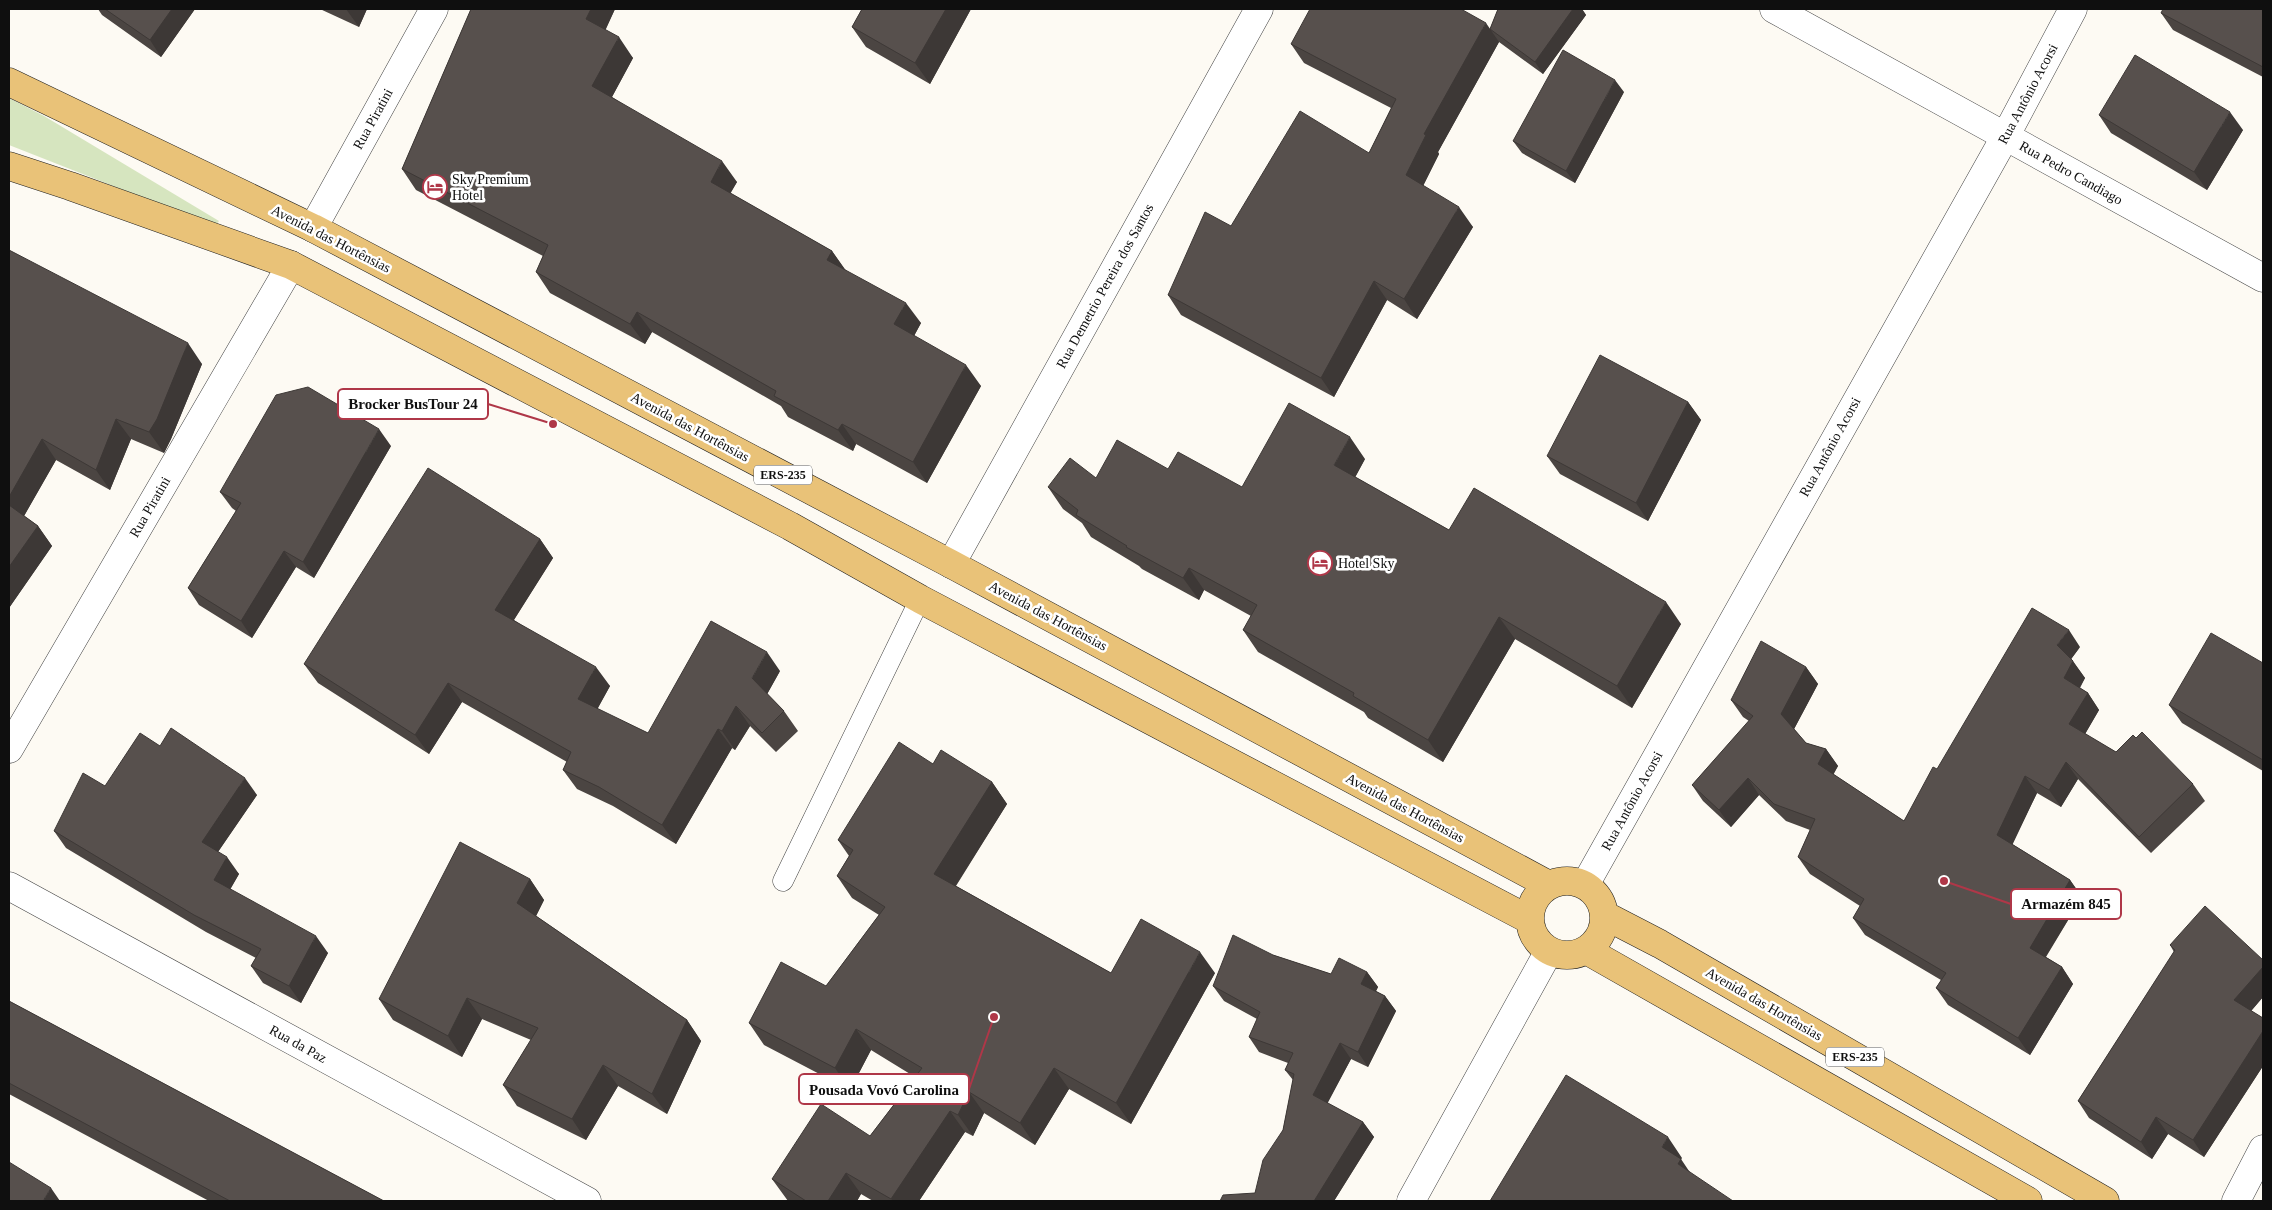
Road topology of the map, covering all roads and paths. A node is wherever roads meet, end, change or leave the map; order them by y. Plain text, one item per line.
1 (434, 9) edge
2 (1259, 9) edge
3 (1774, 9) edge
4 (2073, 9) edge
5 (9, 82) edge
6 (2005, 137) junction
7 (9, 166) edge
8 (313, 228) junction
9 (291, 265) junction
10 (2263, 278) edge
11 (951, 564) junction
12 (920, 599) junction
13 (9, 749) edge
14 (784, 881) dead end
15 (1549, 885) junction
16 (1585, 885) junction
17 (9, 886) edge
18 (1604, 915) junction
19 (1530, 920) junction
20 (1549, 950) junction
21 (1586, 950) junction
22 (2263, 1148) edge
23 (587, 1201) edge
24 (1411, 1201) edge
25 (2028, 1201) edge
26 (2105, 1201) edge
27 (2236, 1201) edge

1 - 8 street, Rua Piratini
2 - 11 street, Rua Demetrio Pereira dos Santos
3 - 6 street, Rua Pedro Candiago
4 - 6 street, Rua Antônio Acorsi
5 - 8 main road, Avenida das Hortênsias / ERS-235
6 - 10 street, Rua Pedro Candiago
6 - 16 street, Rua Antônio Acorsi
7 - 9 main road, ERS-235
8 - 11 main road, Avenida das Hortênsias / ERS-235
9 - 12 main road, ERS-235
9 - 13 street, Rua Piratini
11 - 15 main road, Avenida das Hortênsias / ERS-235
12 - 14 lane
12 - 19 main road, ERS-235
15 - 16 main road
15 - 19 main road
16 - 18 main road
17 - 23 street, Rua da Paz
18 - 21 main road
18 - 26 main road, Avenida das Hortênsias / ERS-235
19 - 20 main road
20 - 21 main road
20 - 24 street
21 - 25 main road, ERS-235
22 - 27 street

